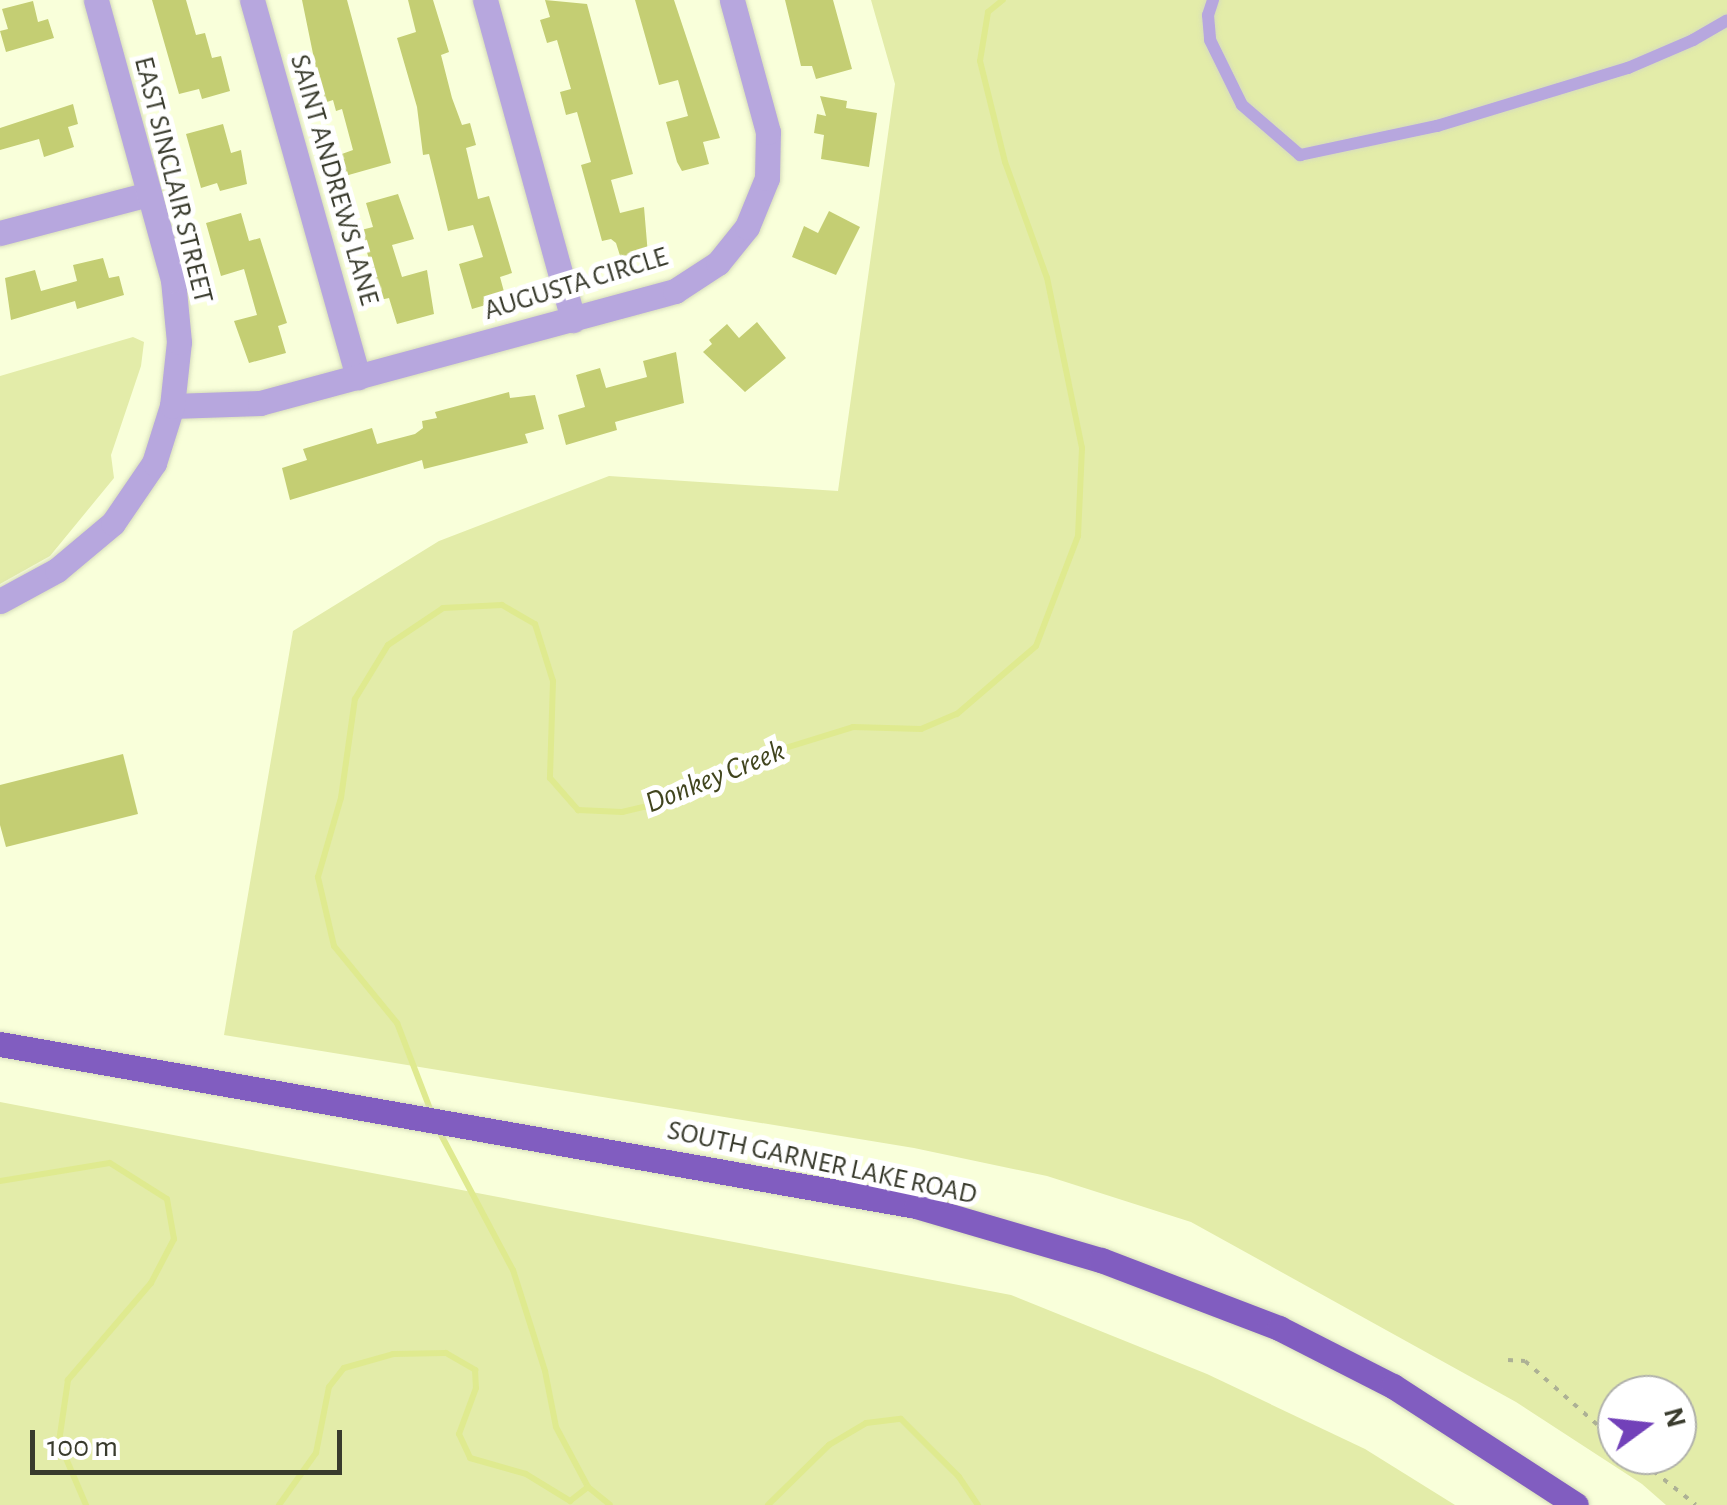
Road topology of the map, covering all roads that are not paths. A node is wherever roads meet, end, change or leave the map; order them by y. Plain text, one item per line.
1 (96, 0) edge
2 (252, 0) edge
3 (485, 0) edge
4 (732, 0) edge
5 (1213, 0) edge
6 (1727, 20) edge
7 (149, 194) junction
8 (0, 233) edge
9 (573, 320) junction
10 (358, 377) junction
11 (172, 406) junction
12 (0, 601) edge
13 (0, 1044) edge
14 (1576, 1505) edge

1 - 7 street, EAST SINCLAIR STREET
2 - 10 street, SAINT ANDREWS LANE
3 - 9 street
4 - 9 street, AUGUSTA CIRCLE
5 - 6 lane
7 - 8 street
7 - 11 street, EAST SINCLAIR STREET
9 - 10 street, AUGUSTA CIRCLE
10 - 11 street, AUGUSTA CIRCLE
11 - 12 street, EAST SINCLAIR STREET
13 - 14 main road, SOUTH GARNER LAKE ROAD

